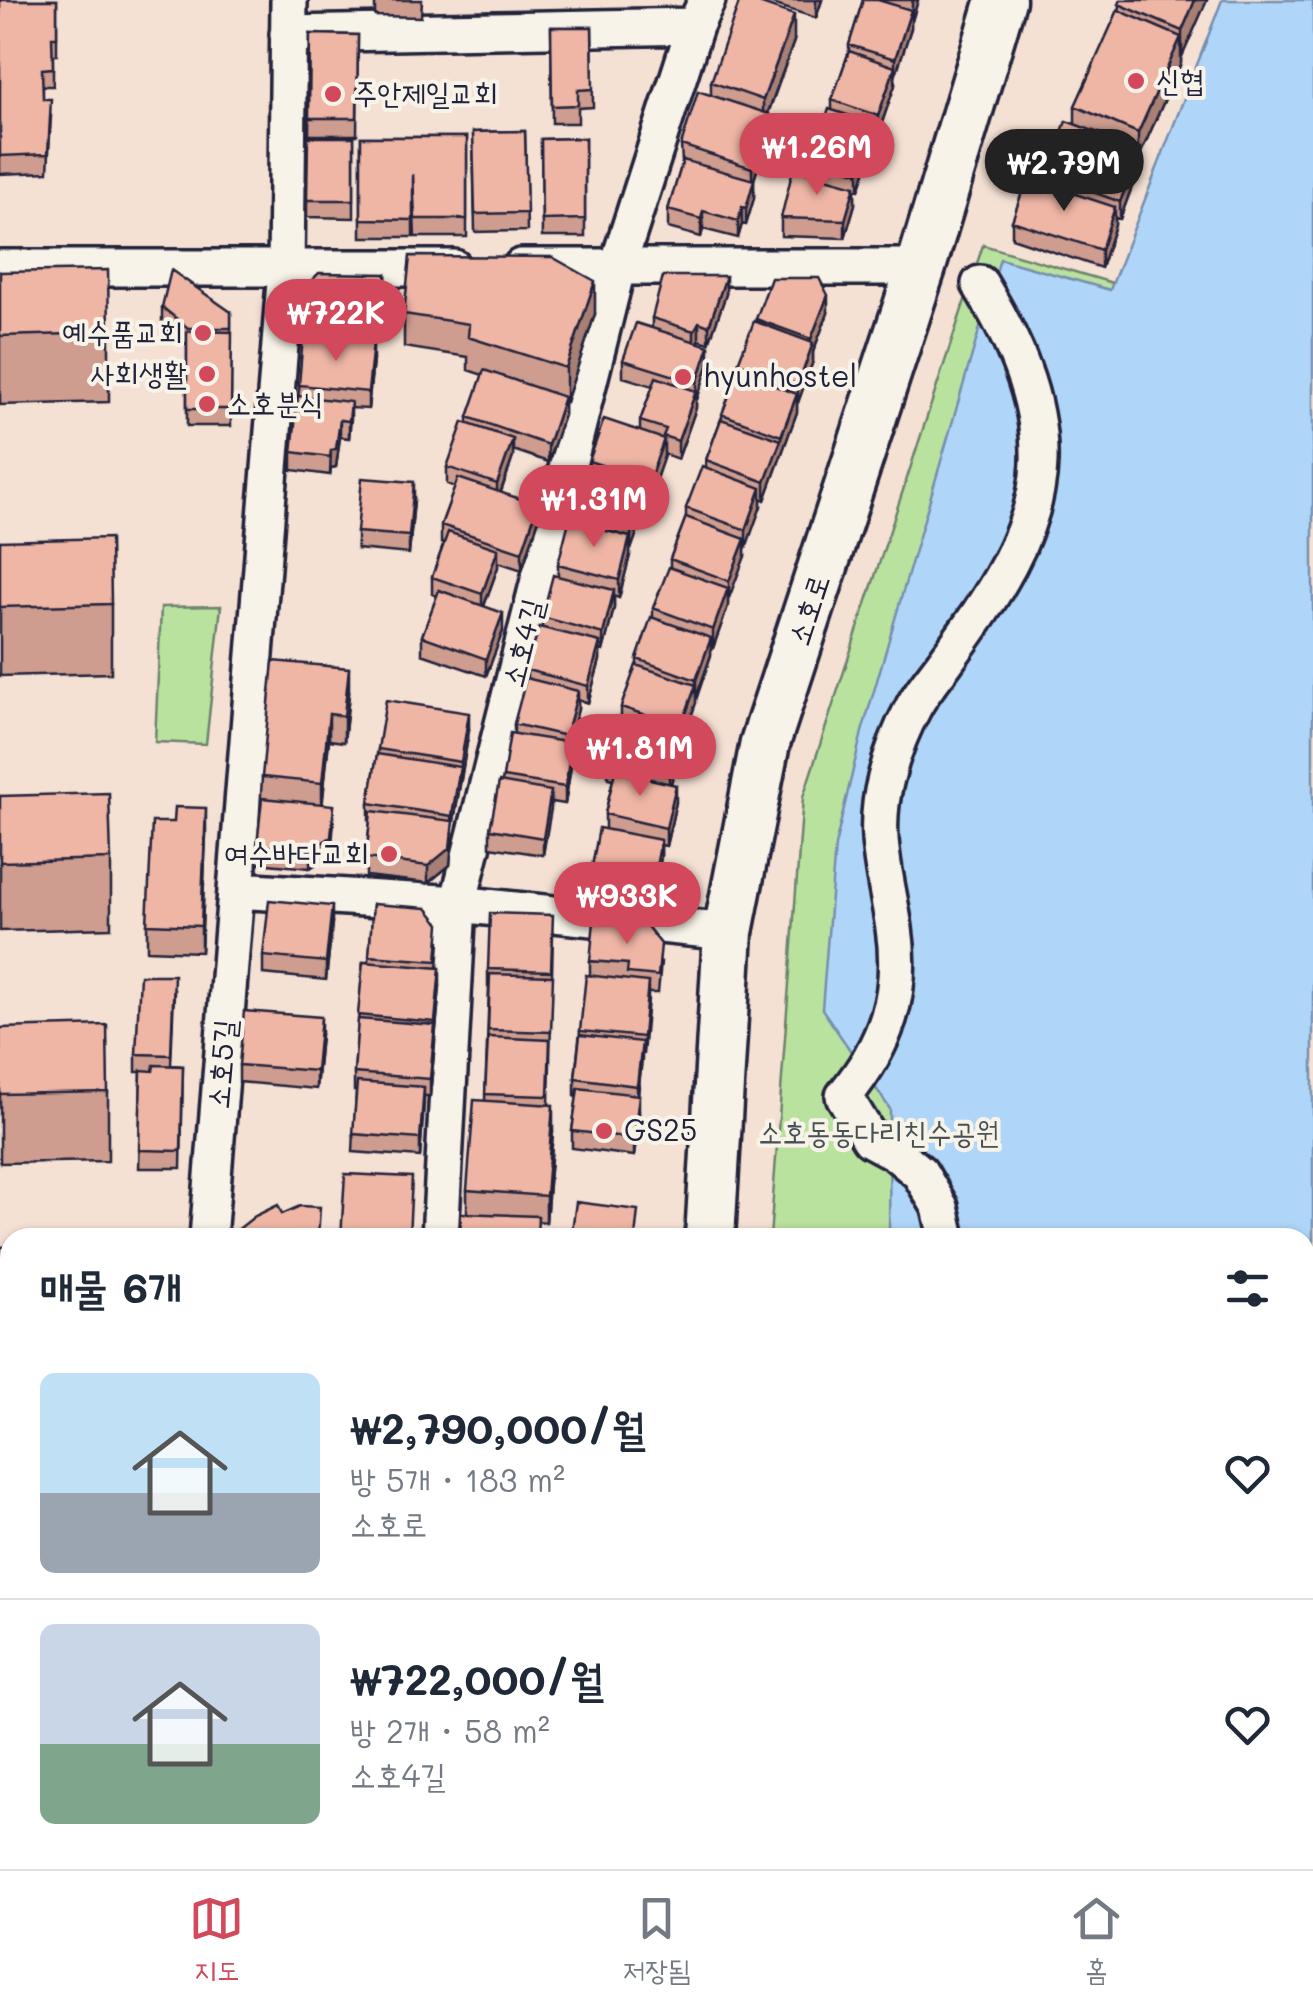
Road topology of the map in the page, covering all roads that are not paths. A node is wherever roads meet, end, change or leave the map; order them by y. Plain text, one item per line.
1 (1001, 0) edge
2 (701, 13) edge
3 (288, 17) edge
4 (618, 265) junction
5 (921, 267) junction
6 (0, 268) edge
7 (286, 270) junction
8 (980, 284) dead end
9 (237, 890) junction
10 (458, 904) junction
11 (728, 932) junction
12 (209, 1228) edge
13 (441, 1228) edge
14 (711, 1228) edge
15 (945, 1228) edge

1 - 5 street, 소호로
2 - 3 street, 소호4길
2 - 4 street, 소호4길
3 - 7 street
4 - 5 street
4 - 7 street
4 - 10 street, 소호4길
5 - 11 street, 소호로
6 - 7 street
7 - 9 street
8 - 15 street
9 - 10 street
9 - 12 street, 소호5길
10 - 11 street
10 - 13 street
11 - 14 street, 소호로

